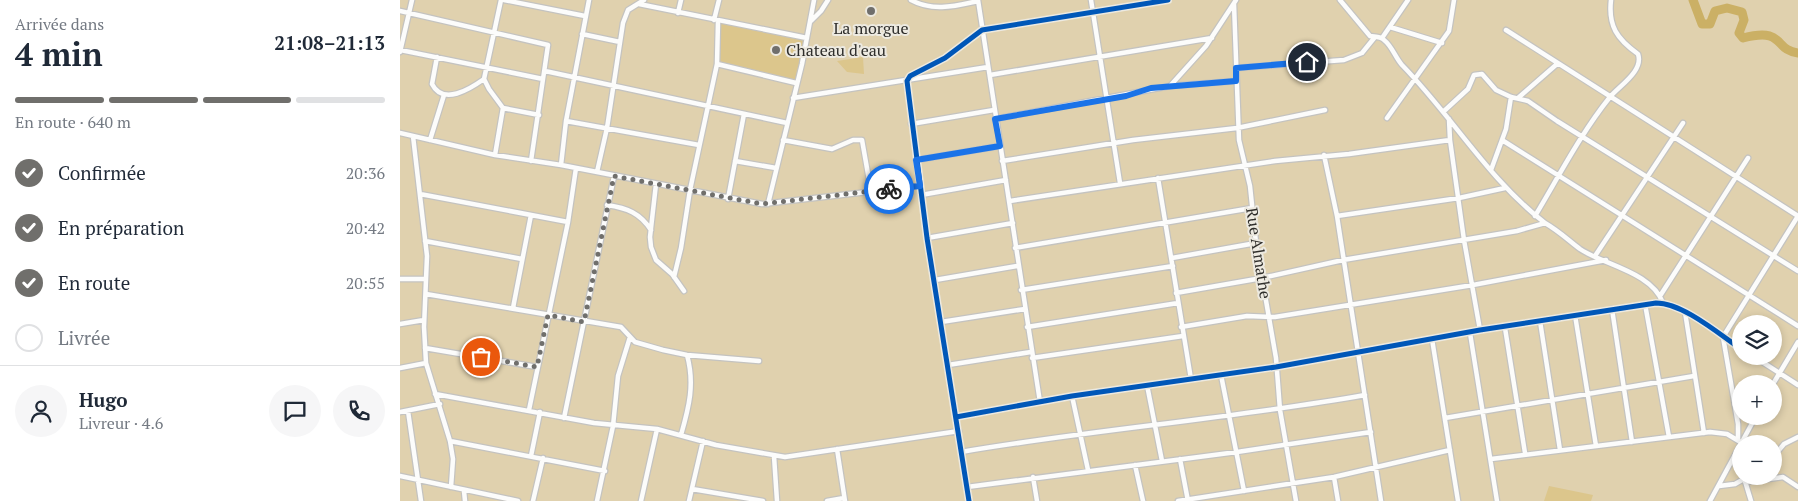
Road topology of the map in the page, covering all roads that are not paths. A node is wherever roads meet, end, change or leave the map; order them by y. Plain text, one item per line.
1 (412, 0) edge
2 (503, 0) edge
3 (589, 0) edge
4 (681, 0) edge
5 (719, 0) edge
6 (814, 0) edge
7 (828, 0) edge
8 (911, 0) edge
9 (1091, 0) edge
10 (1168, 0) edge
11 (1340, 0) edge
12 (1408, 0) edge
13 (1454, 0) edge
14 (1611, 0) edge
15 (640, 1) edge
16 (978, 1) edge
17 (1235, 2) edge
18 (400, 11) edge
19 (1092, 12) junction
20 (409, 13) junction
21 (678, 13) junction
22 (585, 16) junction
23 (716, 20) junction
24 (810, 22) junction
25 (1390, 27) junction
26 (982, 30) junction
27 (1506, 30) dead end
28 (494, 32) junction
29 (582, 34) junction
30 (1375, 37) junction
31 (807, 38) junction
32 (1212, 38) junction
33 (1382, 38) junction
34 (620, 42) junction
35 (1442, 43) junction
36 (400, 51) edge
37 (1098, 56) junction
38 (437, 57) junction
39 (717, 64) junction
40 (1557, 64) junction
41 (487, 66) junction
42 (988, 67) junction
43 (1236, 68) junction
44 (545, 70) junction
45 (990, 75) junction
46 (574, 78) junction
47 (484, 79) junction
48 (543, 79) junction
49 (1415, 79) junction
50 (907, 80) junction
51 (1236, 81) junction
52 (796, 83) junction
53 (1170, 86) junction
54 (612, 87) junction
55 (444, 95) junction
56 (1612, 96) junction
57 (1511, 97) junction
58 (792, 98) junction
59 (1518, 98) junction
60 (1106, 99) junction
61 (706, 107) junction
62 (503, 108) junction
63 (994, 110) junction
64 (1325, 110) dead end
65 (1443, 112) junction
66 (744, 114) junction
67 (539, 115) junction
68 (1387, 118) dead end
69 (995, 119) junction
70 (1449, 119) junction
71 (566, 121) junction
72 (1683, 122) dead end
73 (787, 123) junction
74 (911, 124) junction
75 (607, 128) junction
76 (1237, 128) junction
77 (400, 133) edge
78 (413, 136) junction
79 (1672, 137) junction
80 (1583, 138) junction
81 (430, 140) junction
82 (783, 140) junction
83 (1450, 140) junction
84 (1502, 140) junction
85 (1114, 143) junction
86 (699, 145) junction
87 (1000, 146) junction
88 (496, 155) junction
89 (1324, 155) junction
90 (1748, 158) dead end
91 (916, 160) junction
92 (531, 161) junction
93 (735, 161) junction
94 (1002, 161) junction
95 (561, 165) junction
96 (1246, 166) junction
97 (576, 168) junction
98 (776, 168) junction
99 (1491, 170) junction
100 (597, 172) junction
101 (1560, 175) junction
102 (614, 176) junction
103 (1647, 176) junction
104 (1736, 177) junction
105 (1158, 178) junction
106 (1006, 180) junction
107 (1120, 183) junction
108 (656, 184) junction
109 (920, 186) junction
110 (1505, 188) junction
111 (690, 190) junction
112 (871, 191) junction
113 (420, 194) junction
114 (921, 195) junction
115 (1459, 198) junction
116 (728, 199) junction
117 (1010, 201) junction
118 (768, 204) junction
119 (607, 205) junction
120 (1252, 208) junction
121 (531, 215) junction
122 (1622, 215) junction
123 (1337, 216) junction
124 (1535, 216) junction
125 (1710, 216) junction
126 (568, 222) junction
127 (1013, 223) junction
128 (1166, 223) junction
129 (1545, 224) junction
130 (651, 230) junction
131 (927, 238) junction
132 (425, 240) junction
133 (1464, 240) junction
134 (1256, 243) junction
135 (1016, 248) junction
136 (1686, 255) junction
137 (1595, 256) junction
138 (1773, 256) junction
139 (522, 258) junction
140 (1172, 258) junction
141 (1343, 260) junction
142 (1606, 260) junction
143 (1017, 266) junction
144 (1173, 266) junction
145 (1798, 271) edge
146 (674, 277) junction
147 (1262, 278) junction
148 (400, 279) edge
149 (426, 279) junction
150 (935, 280) junction
151 (1474, 285) junction
152 (684, 290) dead end
153 (1021, 290) junction
154 (1176, 293) junction
155 (426, 294) junction
156 (1749, 295) junction
157 (1660, 296) junction
158 (1178, 303) junction
159 (1663, 303) junction
160 (1350, 304) junction
161 (1645, 304) junction
162 (513, 308) junction
163 (1025, 309) junction
164 (1612, 309) junction
165 (1685, 312) junction
166 (548, 315) junction
167 (1575, 315) junction
168 (1269, 316) junction
169 (424, 320) junction
170 (1540, 321) junction
171 (584, 322) junction
172 (941, 322) junction
173 (400, 324) edge
174 (1798, 326) edge
175 (1027, 327) junction
176 (1182, 327) junction
177 (1505, 328) junction
178 (1480, 330) junction
179 (1470, 333) junction
180 (1183, 336) junction
181 (630, 337) junction
182 (1723, 337) junction
183 (1432, 339) junction
184 (1732, 342) edge
185 (1798, 342) edge
186 (425, 348) junction
187 (1359, 351) junction
188 (687, 355) junction
189 (1032, 355) junction
190 (759, 361) dead end
191 (426, 363) junction
192 (1767, 365) edge
193 (948, 366) junction
194 (537, 367) junction
195 (1276, 367) junction
196 (400, 368) edge
197 (1779, 373) junction
198 (1221, 375) junction
199 (1694, 376) junction
200 (1191, 379) junction
201 (1657, 382) junction
202 (1147, 385) junction
203 (1798, 386) edge
204 (1624, 388) junction
205 (435, 394) junction
206 (1588, 394) junction
207 (1365, 395) junction
208 (1072, 396) junction
209 (1552, 399) junction
210 (1040, 402) junction
211 (440, 404) junction
212 (1518, 405) junction
213 (408, 410) junction
214 (529, 410) junction
215 (1280, 410) junction
216 (1483, 411) junction
217 (400, 412) edge
218 (540, 412) junction
219 (1229, 416) junction
220 (956, 417) junction
221 (564, 418) junction
222 (1445, 418) junction
223 (613, 426) junction
224 (1156, 426) junction
225 (657, 430) junction
226 (959, 431) junction
227 (1371, 432) junction
228 (1704, 433) junction
229 (1080, 434) junction
230 (681, 435) junction
231 (1739, 435) edge
232 (1669, 437) junction
233 (1798, 437) edge
234 (1732, 438) edge
235 (450, 441) junction
236 (703, 441) junction
237 (1632, 442) junction
238 (1288, 445) junction
239 (1596, 446) junction
240 (1782, 446) edge
241 (837, 449) junction
242 (1450, 450) junction
243 (1560, 450) junction
244 (961, 452) junction
245 (1237, 452) junction
246 (1525, 453) junction
247 (531, 456) junction
248 (774, 456) junction
249 (543, 458) junction
250 (1732, 458) edge
251 (1180, 459) junction
252 (1491, 459) junction
253 (1162, 461) junction
254 (1135, 465) junction
255 (1376, 469) junction
256 (1088, 470) junction
257 (604, 471) junction
258 (400, 476) edge
259 (1033, 477) junction
260 (1334, 477) junction
261 (1782, 477) edge
262 (419, 480) junction
263 (1294, 484) junction
264 (1732, 484) edge
265 (1746, 485) edge
266 (1719, 486) junction
267 (451, 487) junction
268 (966, 487) junction
269 (1798, 487) edge
270 (692, 489) junction
271 (464, 491) junction
272 (1244, 492) junction
273 (1223, 494) junction
274 (844, 499) edge
275 (510, 500) edge
276 (1187, 500) edge
277 (421, 501) edge
278 (466, 501) edge
279 (518, 501) edge
280 (533, 501) edge
281 (597, 501) edge
282 (641, 501) edge
283 (689, 501) edge
284 (764, 501) edge
285 (777, 501) edge
286 (827, 501) edge
287 (969, 501) edge
288 (1037, 501) edge
289 (1142, 501) edge
290 (1178, 501) edge
291 (1224, 501) edge
292 (1296, 501) edge
293 (1338, 501) edge
294 (1381, 501) edge
295 (1458, 501) edge
296 (1497, 501) edge
297 (1710, 501) edge
298 (1751, 501) edge

1 - 20 street
2 - 22 street
2 - 28 street
3 - 22 street
4 - 21 street
5 - 23 street
6 - 24 street
7 - 24 street
8 - 16 street
9 - 19 street
10 - 19 street
11 - 30 street
12 - 25 street
13 - 35 street
14 - 56 street
15 - 21 street
15 - 34 street
16 - 26 street
17 - 32 street
17 - 43 street, Rue Almathe
18 - 20 street
19 - 26 street
19 - 37 street
20 - 28 street
20 - 36 street
21 - 23 street
22 - 29 street
23 - 31 street
23 - 39 street
24 - 31 street
25 - 33 street
25 - 35 street
26 - 42 street
26 - 50 street
27 - 40 street
28 - 41 street
28 - 44 street
29 - 34 street
29 - 46 street
30 - 33 street
30 - 43 street
31 - 52 street
32 - 37 street
32 - 53 street
33 - 49 street
34 - 54 street
35 - 49 street
36 - 38 street
37 - 45 street
37 - 60 street
38 - 41 street
38 - 55 street
39 - 52 street
39 - 61 street
40 - 56 street
40 - 59 street
41 - 47 street
41 - 48 street
42 - 45 street
42 - 50 street
43 - 51 street, Rue Almathe
44 - 46 street
44 - 48 street
45 - 63 street
46 - 54 street
46 - 71 street
47 - 55 street
47 - 62 street
48 - 67 street
49 - 65 street
49 - 68 street
50 - 58 street
50 - 74 street
51 - 53 street
51 - 76 street, Rue Almathe
52 - 58 street
53 - 60 street
54 - 61 street
54 - 75 street
55 - 81 street
56 - 79 street
56 - 80 street
57 - 59 street
57 - 65 street
57 - 84 street
58 - 73 street
59 - 80 street
60 - 69 street
60 - 85 street
61 - 66 street
61 - 86 street
62 - 67 street
62 - 88 street
63 - 69 street
63 - 74 street
64 - 76 street
65 - 70 street
66 - 73 street
66 - 93 street
67 - 92 street
69 - 87 street
70 - 83 street
70 - 99 street
71 - 75 street
71 - 95 street
72 - 79 street
73 - 82 street
74 - 91 street
75 - 86 street
75 - 100 street
76 - 85 street
76 - 96 street, Rue Almathe
77 - 78 street
78 - 81 street
78 - 113 street
79 - 103 street
79 - 104 street
80 - 101 street
80 - 103 street
81 - 88 street
82 - 98 street
82 - 112 street
83 - 89 street
83 - 115 street
84 - 99 street
84 - 101 street
85 - 94 street
85 - 107 street
86 - 111 street
87 - 91 street
87 - 94 street
88 - 92 street
89 - 96 street
89 - 123 street
90 - 104 street
91 - 109 street
92 - 95 street
93 - 98 street
93 - 116 street
94 - 106 street
95 - 97 street
96 - 105 street
96 - 120 street, Rue Almathe
97 - 100 street
97 - 126 street
98 - 118 street
99 - 110 street
100 - 102 street
101 - 122 street
101 - 124 street
102 - 108 street
102 - 119 street
103 - 122 street
103 - 125 street
104 - 125 street
104 - 138 street
105 - 107 street
105 - 128 street
106 - 114 street
106 - 117 street
107 - 117 street
108 - 111 street
108 - 130 street
109 - 112 street
109 - 114 street
110 - 115 street
110 - 124 street
111 - 116 street
111 - 146 street
112 - 118 street
113 - 121 street
113 - 132 street
114 - 131 street
115 - 123 street
115 - 133 street
116 - 118 street
117 - 127 street
119 - 130 street
119 - 171 street
120 - 128 street
120 - 134 street, Rue Almathe
121 - 126 street
121 - 139 street
122 - 136 street
122 - 137 street
123 - 141 street
124 - 129 street
125 - 136 street
125 - 138 street
126 - 166 street
127 - 131 street
127 - 135 street
128 - 135 street
128 - 140 street
129 - 133 street
129 - 137 street
130 - 146 street
131 - 150 street
132 - 139 street
132 - 149 street
133 - 141 street
133 - 151 street
134 - 140 street
134 - 147 street, Rue Almathe
135 - 143 street
136 - 156 street
136 - 157 street
137 - 142 street
138 - 145 street
138 - 156 street
139 - 162 street
140 - 144 street
141 - 147 street
141 - 160 street
142 - 151 street
142 - 157 street
143 - 150 street
143 - 153 street
144 - 153 street
144 - 154 street
146 - 152 street
147 - 154 street
147 - 168 street, Rue Almathe
148 - 149 street
149 - 155 street
150 - 172 street
151 - 160 street
151 - 178 street
153 - 163 street
154 - 158 street
155 - 162 street
155 - 169 street
156 - 174 street
156 - 182 street
157 - 159 street
158 - 175 street
158 - 176 street
159 - 161 street
159 - 165 street
160 - 168 street
160 - 187 street
161 - 164 street
161 - 201 street
162 - 166 street
163 - 172 street
163 - 175 street
164 - 167 street
164 - 204 street
165 - 182 street
165 - 199 street
166 - 171 street
166 - 194 street
167 - 170 street
167 - 206 street
168 - 176 street
168 - 195 street, Rue Almathe
169 - 173 street
169 - 186 street
170 - 177 street
170 - 209 street
171 - 181 street
171 - 221 street
172 - 193 street
175 - 189 street
176 - 180 street
177 - 178 street
177 - 212 street
178 - 179 street
179 - 183 street
179 - 216 street
180 - 189 street
180 - 200 street
181 - 188 street
181 - 223 street
182 - 184 street
182 - 231 street
183 - 187 street
183 - 222 street
185 - 197 street
186 - 191 street
186 - 194 street
187 - 195 street
187 - 207 street
188 - 190 street
188 - 230 street
189 - 193 street
189 - 210 street
191 - 196 street
191 - 205 street
192 - 197 street
193 - 220 street
194 - 214 street
195 - 198 street
195 - 215 street, Rue Almathe
197 - 203 street
198 - 200 street
198 - 219 street
199 - 201 street
199 - 228 street
200 - 202 street
201 - 204 street
201 - 232 street
202 - 208 street
202 - 224 street
204 - 206 street
204 - 237 street
205 - 211 street
205 - 214 street
206 - 209 street
206 - 239 street
207 - 215 street
207 - 227 street
208 - 210 street
208 - 229 street
209 - 212 street
209 - 243 street
210 - 220 street
211 - 213 street
211 - 235 street
212 - 216 street
212 - 246 street
213 - 217 street
213 - 262 street
214 - 218 street
215 - 219 street
215 - 238 street, Rue Almathe
216 - 222 street
216 - 252 street
218 - 221 street
218 - 247 street
219 - 224 street
219 - 245 street
220 - 226 street
221 - 223 street
222 - 242 street
223 - 225 street
223 - 257 street
224 - 229 street
224 - 253 street
225 - 230 street
225 - 282 street
226 - 241 street
226 - 244 street
227 - 238 street
227 - 255 street
228 - 232 street
228 - 234 street
229 - 244 street
229 - 256 street
230 - 236 street
232 - 237 street
233 - 240 street
235 - 247 street
235 - 267 street
236 - 248 street
236 - 270 street
237 - 239 street
238 - 245 street
238 - 263 street, Rue Almathe
239 - 243 street
241 - 248 street
241 - 274 street
242 - 255 street
242 - 295 street
243 - 246 street
244 - 268 street
245 - 251 street
245 - 272 street
246 - 252 street
247 - 249 street
248 - 285 street
249 - 257 street
249 - 280 street
250 - 266 street
251 - 253 street
251 - 276 street
252 - 296 street
253 - 254 street
254 - 256 street
254 - 289 street
255 - 260 street
255 - 294 street
256 - 259 street
257 - 281 street
258 - 262 street
259 - 268 street
259 - 288 street
260 - 263 street
260 - 293 street
261 - 269 street
262 - 267 street
262 - 277 street
263 - 272 street
263 - 292 street, Rue Almathe
264 - 266 street
265 - 298 street
266 - 297 street
267 - 271 street
268 - 287 street
270 - 283 street
270 - 284 street
271 - 275 street
271 - 278 street
272 - 273 street
273 - 276 street
273 - 291 street
274 - 286 street
275 - 279 street
276 - 290 street

